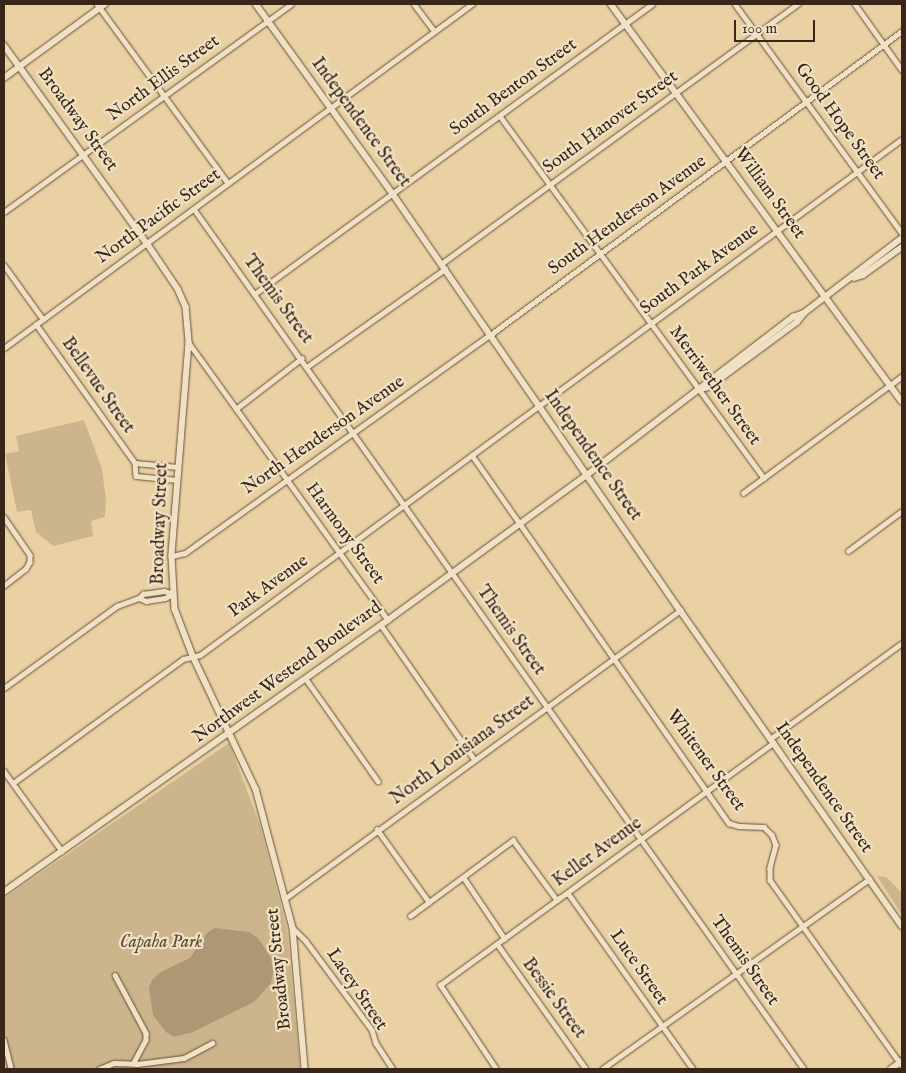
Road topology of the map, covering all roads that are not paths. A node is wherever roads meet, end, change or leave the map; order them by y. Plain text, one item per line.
1 (256, 4) edge
2 (291, 4) edge
3 (414, 4) edge
4 (472, 4) edge
5 (611, 4) edge
6 (652, 4) edge
7 (735, 4) edge
8 (798, 4) edge
9 (855, 4) edge
10 (101, 5) edge
11 (268, 21) junction
12 (626, 23) junction
13 (434, 31) junction
14 (902, 31) edge
15 (757, 34) junction
16 (884, 44) junction
17 (4, 45) edge
18 (20, 67) junction
19 (902, 70) edge
20 (4, 78) edge
21 (676, 92) junction
22 (163, 96) junction
23 (806, 102) junction
24 (331, 108) junction
25 (500, 116) junction
26 (902, 139) edge
27 (84, 154) junction
28 (727, 161) junction
29 (858, 172) junction
30 (228, 183) junction
31 (550, 184) junction
32 (393, 194) junction
33 (194, 209) junction
34 (4, 212) edge
35 (778, 231) junction
36 (902, 233) edge
37 (902, 238) edge
38 (147, 244) junction
39 (902, 246) edge
40 (601, 254) junction
41 (4, 264) edge
42 (443, 266) junction
43 (852, 278) junction
44 (256, 293) junction
45 (825, 297) junction
46 (43, 319) junction
47 (651, 323) junction
48 (36, 324) junction
49 (490, 335) junction
50 (189, 343) junction
51 (4, 348) edge
52 (302, 358) junction
53 (308, 366) junction
54 (902, 376) edge
55 (890, 385) junction
56 (700, 390) junction
57 (902, 402) edge
58 (539, 407) junction
59 (236, 409) junction
60 (354, 432) junction
61 (472, 455) junction
62 (135, 463) junction
63 (178, 467) junction
64 (587, 475) junction
65 (764, 478) junction
66 (287, 479) junction
67 (177, 480) junction
68 (743, 492) dead end
69 (404, 504) junction
70 (902, 511) edge
71 (4, 517) edge
72 (521, 524) junction
73 (848, 551) dead end
74 (340, 552) junction
75 (172, 556) junction
76 (452, 573) junction
77 (4, 586) edge
78 (173, 594) junction
79 (680, 610) junction
80 (388, 620) junction
81 (381, 625) junction
82 (902, 643) edge
83 (193, 656) junction
84 (615, 660) junction
85 (306, 679) junction
86 (4, 688) edge
87 (548, 707) junction
88 (231, 733) junction
89 (772, 741) junction
90 (474, 759) junction
91 (4, 771) edge
92 (378, 781) dead end
93 (13, 783) junction
94 (707, 792) junction
95 (377, 829) junction
96 (641, 839) junction
97 (62, 851) junction
98 (464, 878) junction
99 (869, 879) junction
100 (4, 892) edge
101 (568, 893) junction
102 (286, 896) junction
103 (429, 902) junction
104 (410, 916) dead end
105 (802, 926) junction
106 (902, 926) edge
107 (293, 928) junction
108 (505, 939) junction
109 (498, 945) junction
110 (737, 974) junction
111 (115, 975) dead end
112 (662, 1025) junction
113 (4, 1040) edge
114 (212, 1043) dead end
115 (902, 1063) edge
116 (133, 1064) junction
117 (11, 1069) edge
118 (99, 1069) edge
119 (305, 1069) edge
120 (394, 1069) edge
121 (496, 1069) edge
122 (586, 1069) edge
123 (602, 1069) edge
124 (693, 1069) edge
125 (804, 1069) edge
126 (891, 1069) edge

1 - 11 street, Independence Street
2 - 11 street, North Ellis Street
3 - 13 street
4 - 13 street, North Pacific Street
5 - 12 street, William Street
6 - 12 street, South Benton Street
7 - 15 street, Good Hope Street
8 - 15 street, South Hanover Street
9 - 16 street
10 - 18 street
10 - 22 street
11 - 22 street, North Ellis Street
11 - 24 street, Independence Street
12 - 21 street, William Street
12 - 25 street, South Benton Street
13 - 24 street, North Pacific Street
14 - 16 street, South Henderson Avenue
15 - 21 street, South Hanover Street
15 - 23 street, Good Hope Street
16 - 19 street
16 - 23 street, South Henderson Avenue
17 - 18 street, Broadway Street
18 - 20 street
18 - 27 street, Broadway Street
21 - 28 street, William Street
21 - 31 street, South Hanover Street
22 - 27 street, North Ellis Street
22 - 30 street
23 - 28 street, South Henderson Avenue
23 - 29 street, Good Hope Street
24 - 30 street, North Pacific Street
24 - 32 street, Independence Street
25 - 31 street, Merriwether Street
25 - 32 street, South Benton Street
26 - 29 street, South Park Avenue
27 - 34 street, North Ellis Street
27 - 38 street, Broadway Street
28 - 35 street, William Street
28 - 40 street, South Henderson Avenue
29 - 35 street, South Park Avenue
29 - 36 street, Good Hope Street
30 - 33 street, North Pacific Street
31 - 40 street, Merriwether Street
31 - 42 street, South Hanover Street
32 - 42 street, Independence Street
32 - 44 street, South Benton Street
33 - 38 street, North Pacific Street
33 - 44 street, Themis Street
35 - 45 street, William Street
35 - 47 street, South Park Avenue
37 - 43 street
38 - 46 street, North Pacific Street
38 - 50 street, Broadway Street
39 - 43 street
40 - 47 street, Merriwether Street
40 - 49 street, South Henderson Avenue
41 - 46 street
42 - 49 street, Independence Street
42 - 53 street, South Hanover Street
43 - 45 street, Northwest Westend Boulevard
44 - 52 street, Themis Street
45 - 55 street, William Street
45 - 56 street, Northwest Westend Boulevard
46 - 48 street, North Pacific Street
47 - 56 street, Merriwether Street
47 - 58 street, South Park Avenue
48 - 51 street, North Pacific Street
48 - 62 street, Bellevue Street
49 - 58 street, Independence Street
49 - 60 street, North Henderson Avenue
50 - 59 street, Harmony Street
50 - 63 street, Broadway Street
52 - 53 street, Themis Street
52 - 59 street
53 - 60 street, Themis Street
54 - 55 street
55 - 57 street, William Street
55 - 65 street
56 - 64 street, Northwest Westend Boulevard
56 - 65 street, Merriwether Street
58 - 61 street, Park Avenue
58 - 64 street, Independence Street
59 - 66 street, Harmony Street
60 - 66 street, North Henderson Avenue
60 - 69 street, Themis Street
61 - 69 street, Park Avenue
61 - 72 street, Whitener Street
62 - 63 street
62 - 67 street
63 - 67 street, Broadway Street
64 - 72 street, Northwest Westend Boulevard
64 - 79 street, Independence Street
65 - 68 street
66 - 74 street, Harmony Street
66 - 75 street, North Henderson Avenue
67 - 75 street, Broadway Street
69 - 74 street, Park Avenue
69 - 76 street, Themis Street
70 - 73 street
71 - 77 street
72 - 76 street, Northwest Westend Boulevard
72 - 84 street, Whitener Street
74 - 80 street, Harmony Street
74 - 83 street, Park Avenue
75 - 78 street, Broadway Street
76 - 80 street, Northwest Westend Boulevard
76 - 87 street, Themis Street
78 - 83 street, Broadway Street
78 - 86 street
79 - 84 street, North Louisiana Street
79 - 89 street, Independence Street
80 - 81 street, Northwest Westend Boulevard
81 - 85 street, Northwest Westend Boulevard
81 - 90 street
82 - 89 street, Keller Avenue
83 - 88 street, Broadway Street
83 - 93 street, Park Avenue
84 - 87 street, North Louisiana Street
84 - 94 street, Whitener Street
85 - 88 street, Northwest Westend Boulevard
85 - 92 street
87 - 90 street, North Louisiana Street
87 - 96 street, Themis Street
88 - 97 street, Northwest Westend Boulevard
88 - 102 street, Broadway Street
89 - 94 street, Keller Avenue
89 - 99 street, Independence Street
90 - 95 street, North Louisiana Street
91 - 93 street
93 - 97 street
94 - 96 street, Keller Avenue
94 - 105 street, Whitener Street
95 - 102 street, North Louisiana Street
95 - 103 street
96 - 101 street, Keller Avenue
96 - 110 street, Themis Street
97 - 100 street, Northwest Westend Boulevard
98 - 101 street
98 - 103 street
98 - 108 street
99 - 105 street
99 - 106 street, Independence Street
101 - 108 street, Keller Avenue
101 - 112 street, Luce Street
102 - 107 street, Broadway Street
103 - 104 street
105 - 110 street
105 - 115 street, Whitener Street
107 - 119 street, Broadway Street
107 - 120 street, Lacey Street
108 - 109 street, Keller Avenue
109 - 121 street, Keller Avenue
109 - 122 street, Bessie Street
110 - 112 street
110 - 125 street, Themis Street
111 - 116 street
112 - 123 street
112 - 124 street, Luce Street
113 - 117 street
114 - 116 street
115 - 126 street
116 - 118 street

